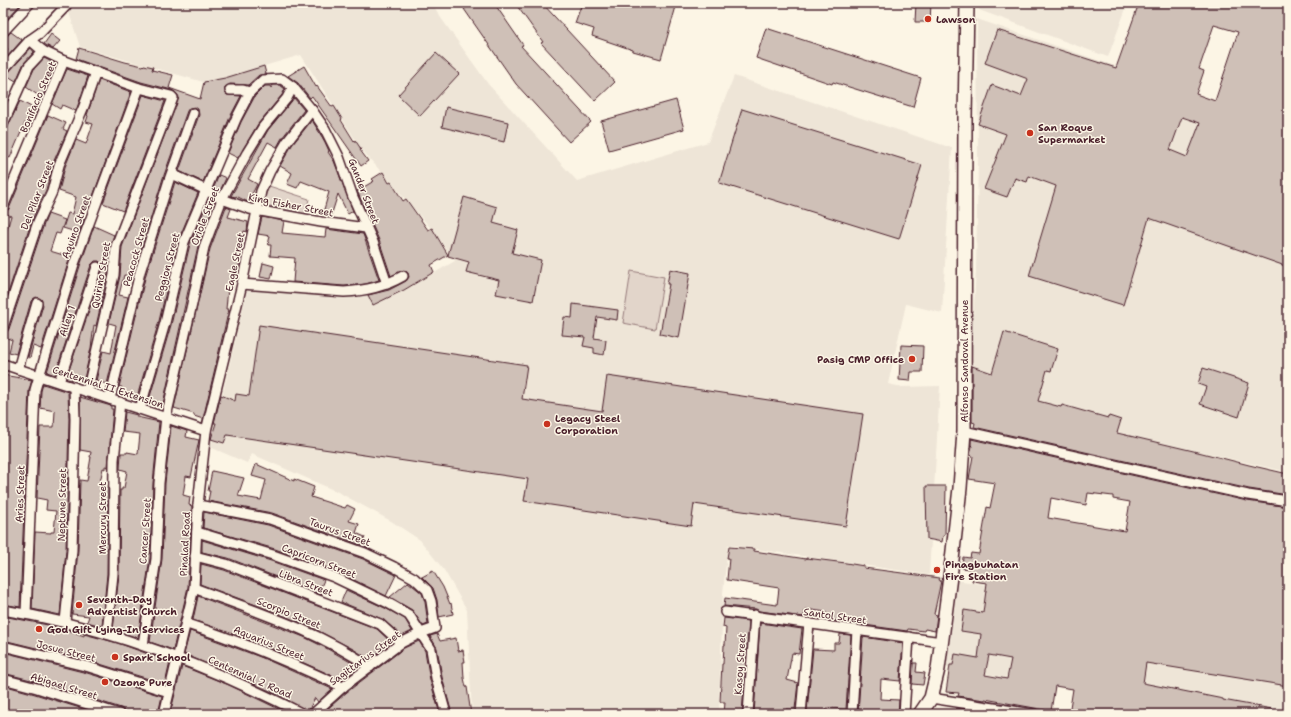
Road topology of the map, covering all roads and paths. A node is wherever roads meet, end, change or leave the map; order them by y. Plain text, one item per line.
1 (30, 3) edge
2 (967, 3) edge
3 (66, 6) dead end
4 (3, 32) edge
5 (30, 40) junction
6 (43, 51) junction
7 (64, 61) junction
8 (3, 70) edge
9 (96, 72) junction
10 (293, 87) junction
11 (139, 88) junction
12 (230, 90) dead end
13 (250, 92) junction
14 (312, 110) junction
15 (193, 113) dead end
16 (3, 124) edge
17 (172, 174) junction
18 (206, 190) junction
19 (222, 199) junction
20 (3, 208) edge
21 (256, 211) junction
22 (366, 228) junction
23 (97, 267) dead end
24 (403, 276) dead end
25 (242, 284) junction
26 (387, 284) junction
27 (37, 303) dead end
28 (3, 327) edge
29 (3, 364) edge
30 (18, 369) junction
31 (39, 376) junction
32 (59, 382) junction
33 (74, 387) junction
34 (87, 392) junction
35 (110, 399) junction
36 (120, 402) junction
37 (140, 409) junction
38 (166, 417) junction
39 (206, 430) junction
40 (964, 431) junction
41 (1288, 501) edge
42 (198, 505) junction
43 (197, 532) junction
44 (195, 556) junction
45 (194, 588) junction
46 (3, 610) edge
47 (725, 612) dead end
48 (26, 614) junction
49 (755, 615) junction
50 (65, 622) junction
51 (809, 623) junction
52 (186, 624) junction
53 (435, 628) joint
54 (857, 630) junction
55 (421, 633) junction
56 (107, 634) junction
57 (909, 637) junction
58 (942, 642) junction
59 (401, 643) junction
60 (143, 645) junction
61 (3, 646) edge
62 (177, 657) junction
63 (370, 667) junction
64 (3, 679) edge
65 (342, 687) junction
66 (169, 692) junction
67 (931, 698) junction
68 (984, 710) edge
69 (96, 711) edge
70 (119, 714) edge
71 (164, 714) edge
72 (303, 714) edge
73 (313, 714) edge
74 (446, 714) edge
75 (748, 714) edge
76 (801, 714) edge
77 (852, 714) edge
78 (904, 714) edge
79 (920, 714) edge
80 (1033, 714) edge

1 - 4 street
2 - 40 main road, Alfonso Sandoval Avenue
3 - 5 street
5 - 6 street
5 - 8 street
6 - 7 street
6 - 16 street
7 - 9 street
7 - 20 street, Bonifacio Street
9 - 11 street
9 - 28 street, Del Pilar Street
10 - 13 street
10 - 14 street, Gander Street
10 - 19 street, Oriole Street
11 - 31 street, Aquino Street
11 - 34 street, Quirino Street
12 - 13 street
13 - 18 street, Peggion Street
14 - 21 street, Eagle Street
14 - 22 street, Gander Street
15 - 17 street, Peacock Street
17 - 18 street, King Fisher Street
17 - 35 street, Peacock Street
18 - 19 street, King Fisher Street
18 - 37 street, Peggion Street
19 - 21 street, King Fisher Street
19 - 38 street, Oriole Street
21 - 22 street, King Fisher Street
21 - 25 street, Eagle Street
22 - 26 street, Gander Street
23 - 32 street, Alley 1
24 - 26 street
25 - 26 street
25 - 39 street, Eagle Street
27 - 30 street
29 - 30 street, Centennial II Extension
30 - 31 street, Centennial II Extension
31 - 32 street, Centennial II Extension
31 - 48 street, Aries Street
32 - 33 street, Centennial II Extension
33 - 34 street, Centennial II Extension
33 - 50 street, Neptune Street
34 - 35 street, Centennial II Extension
35 - 36 street, Centennial II Extension
36 - 37 street, Centennial II Extension
36 - 56 street, Mercury Street
37 - 38 street, Centennial II Extension
38 - 39 street, Centennial II Extension
38 - 60 street, Cancer Street
39 - 42 street, Pinalad Road
40 - 41 street
40 - 58 main road, Alfonso Sandoval Avenue
42 - 43 street, Pinalad Road
42 - 53 street, Taurus Street
43 - 44 street, Pinalad Road
43 - 55 street, Capricorn Street
44 - 45 street, Pinalad Road
44 - 59 street, Libra Street
45 - 52 street, Pinalad Road
45 - 63 street, Scorpio Street
46 - 48 street, Centennial 2 Road
47 - 49 street, Santol Street
48 - 50 street, Centennial 2 Road
49 - 51 street, Santol Street
49 - 75 street, Kasoy Street
50 - 56 street, Centennial 2 Road
51 - 54 street, Santol Street
51 - 76 street
52 - 62 street, Pinalad Road
52 - 65 street, Aquarius Street
53 - 55 street, Sagittarius Street
54 - 57 street, Santol Street
54 - 77 street
55 - 59 street, Sagittarius Street
55 - 74 street, Capricorn Street
56 - 60 street, Centennial 2 Road
57 - 58 street, Santol Street
57 - 78 street
58 - 67 main road, Alfonso Sandoval Avenue
59 - 63 street, Sagittarius Street
60 - 62 street, Centennial 2 Road
61 - 66 street, Josue Street
62 - 66 street, Pinalad Road
62 - 72 street, Centennial 2 Road
63 - 65 street, Sagittarius Street
64 - 69 street, Abigael Street
65 - 73 street, Sagittarius Street
66 - 71 street, Pinalad Road
67 - 68 street
67 - 79 main road, Alfonso Sandoval Avenue
68 - 80 street
69 - 70 street, Abigael Street

